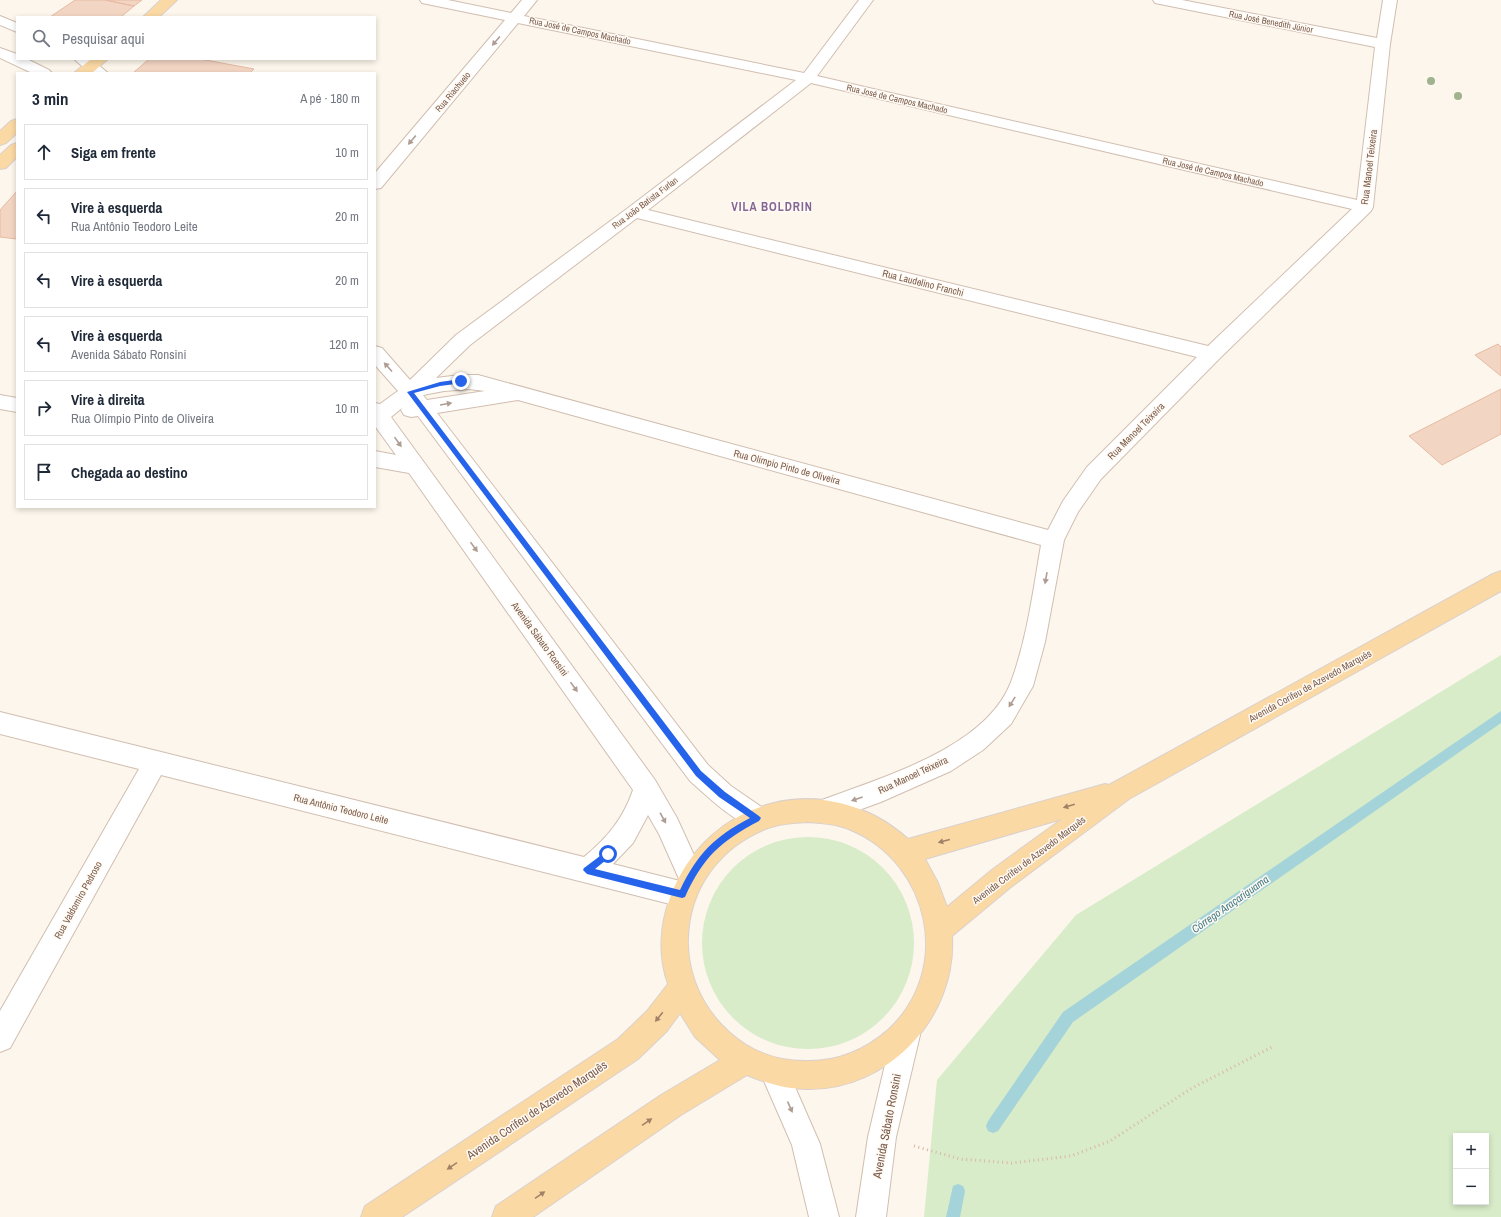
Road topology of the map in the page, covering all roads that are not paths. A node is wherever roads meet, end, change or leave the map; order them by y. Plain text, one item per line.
1 (170, 0) edge
2 (427, 0) edge
3 (530, 0) edge
4 (866, 0) edge
5 (1160, 0) edge
6 (1390, 0) edge
7 (151, 16) edge
8 (516, 17) junction
9 (0, 20) edge
10 (16, 28) edge
11 (1383, 44) junction
12 (0, 52) edge
13 (16, 60) edge
14 (17, 60) edge
15 (42, 72) edge
16 (808, 78) junction
17 (16, 125) edge
18 (0, 140) edge
19 (16, 149) edge
20 (0, 164) edge
21 (376, 183) edge
22 (1366, 207) junction
23 (634, 212) junction
24 (376, 354) edge
25 (1212, 354) junction
26 (416, 400) junction
27 (0, 402) edge
28 (16, 405) edge
29 (377, 415) edge
30 (376, 459) edge
31 (415, 466) junction
32 (1053, 540) junction
33 (1501, 580) edge
34 (0, 723) edge
35 (155, 763) junction
36 (646, 788) junction
37 (1120, 791) junction
38 (823, 811) junction
39 (757, 818) junction
40 (903, 853) junction
41 (587, 870) junction
42 (686, 886) junction
43 (939, 930) junction
44 (683, 986) junction
45 (906, 1035) junction
46 (0, 1038) edge
47 (746, 1060) junction
48 (774, 1072) junction
49 (376, 1217) edge
50 (507, 1217) edge
51 (824, 1217) edge
52 (871, 1217) edge

1 - 7 main road
2 - 8 street, Rua José de Campos Machado
3 - 8 street, Rua Riachuelo
4 - 16 street, Rua João Batista Furlan
5 - 11 street, Rua José Benedith Júnior
6 - 11 street, Rua Manoel Teixeira
8 - 16 street, Rua José de Campos Machado
8 -> 21 street, Rua Riachuelo
9 - 10 street
11 - 22 street, Rua Manoel Teixeira
12 - 13 street
14 - 15 street
16 - 22 street, Rua José de Campos Machado
16 - 23 street, Rua João Batista Furlan
17 - 18 main road
19 - 20 main road
22 - 25 street, Rua Manoel Teixeira
23 - 25 street, Rua Laudelino Franchi
23 - 26 street, Rua João Batista Furlan
26 -> 24 street
25 - 32 street, Rua Manoel Teixeira
26 - 29 street, Rua João Batista Furlan
26 - 32 street, Rua Olímpio Pinto de Oliveira
26 - 39 street
27 - 28 street
29 -> 31 street, Avenida Sábato Ronsini
30 - 31 street
31 -> 36 street, Avenida Sábato Ronsini
32 -> 38 street, Rua Manoel Teixeira
33 - 37 main road, Avenida Corifeu de Azevedo Marquês
34 - 35 street, Rua Antônio Teodoro Leite
35 - 41 street, Rua Antônio Teodoro Leite
35 - 46 street, Rua Valdomiro Pedroso
36 - 41 street
36 -> 42 street, Avenida Sábato Ronsini
37 -> 40 main road, Avenida Corifeu de Azevedo Marquês
37 - 43 main road, Avenida Corifeu de Azevedo Marquês
38 - 39 main road
38 - 40 main road
39 - 42 main road
40 - 43 main road
41 - 42 street, Rua Antônio Teodoro Leite
42 - 44 main road
43 - 45 main road
44 - 47 main road
44 -> 49 main road, Avenida Corifeu de Azevedo Marquês
45 - 48 main road
45 - 52 street, Avenida Sábato Ronsini
47 - 48 main road
50 -> 47 main road
48 -> 51 street

